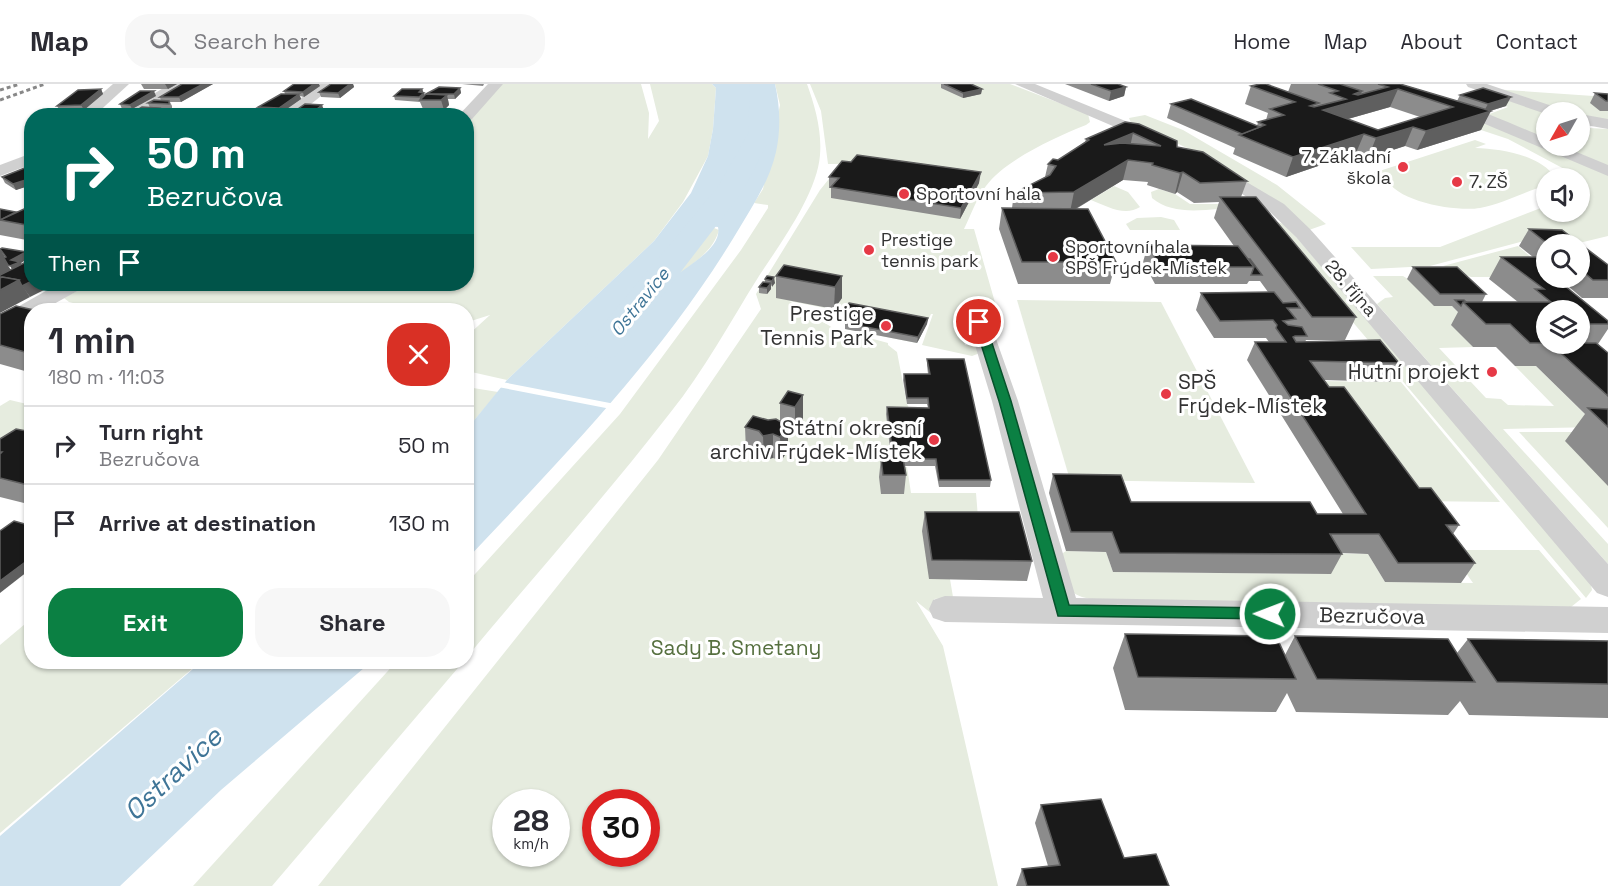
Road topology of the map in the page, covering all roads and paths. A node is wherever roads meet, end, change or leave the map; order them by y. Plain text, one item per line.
1 (122, 84) edge
2 (181, 84) edge
3 (329, 84) edge
4 (496, 84) edge
5 (1022, 84) edge
6 (1382, 84) edge
7 (1473, 84) edge
8 (1536, 105) edge
9 (94, 108) edge
10 (139, 108) edge
11 (296, 108) edge
12 (474, 108) edge
13 (1590, 121) edge
14 (1608, 124) edge
15 (1536, 140) edge
16 (1573, 156) edge
17 (24, 161) edge
18 (0, 171) edge
19 (1608, 171) edge
20 (61, 291) edge
21 (40, 303) edge
22 (24, 312) edge
23 (979, 322) dead end
24 (0, 326) edge
25 (1608, 585) edge
26 (945, 609) dead end
27 (1063, 611) junction
28 (1608, 620) edge

1 - 9 street
2 - 10 street
3 - 11 street
4 - 12 street
5 - 25 street, 28. října
6 - 15 street
7 - 8 street
13 - 14 street
16 - 19 street
17 - 18 street
20 - 21 street
22 - 24 street
23 - 27 street
26 - 27 street, Bezručova
27 - 28 street, Bezručova

